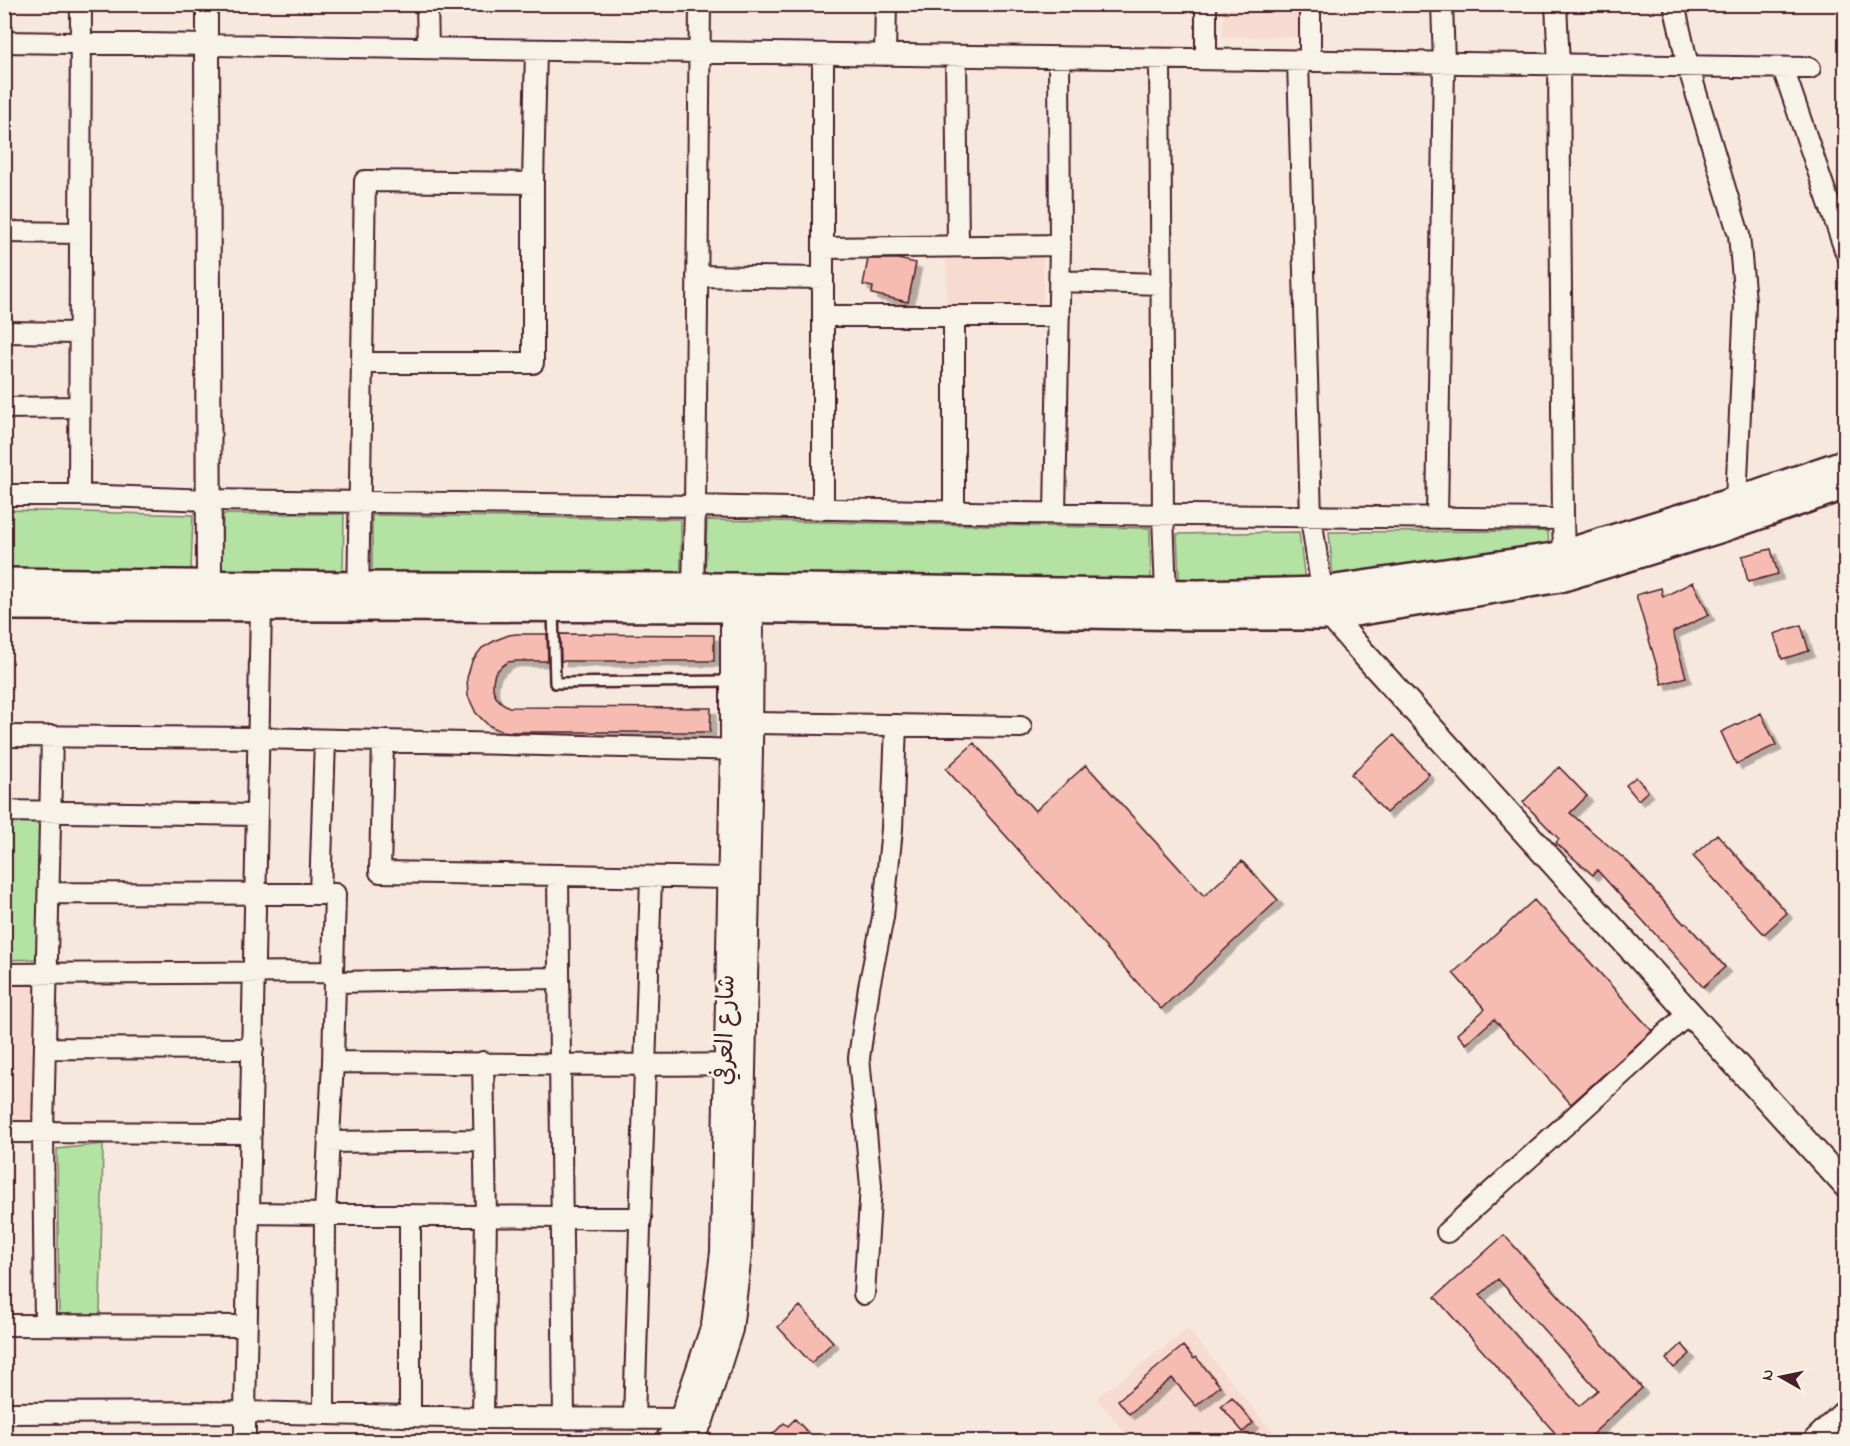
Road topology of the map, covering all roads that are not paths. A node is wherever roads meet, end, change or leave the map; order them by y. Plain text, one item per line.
1 (81, 4) edge
2 (207, 4) edge
3 (427, 4) edge
4 (700, 4) edge
5 (886, 4) edge
6 (1206, 4) edge
7 (1310, 4) edge
8 (1442, 4) edge
9 (1556, 4) edge
10 (1674, 4) edge
11 (4, 42) edge
12 (81, 43) junction
13 (207, 45) junction
14 (428, 48) junction
15 (536, 50) junction
16 (700, 52) junction
17 (823, 54) junction
18 (885, 55) junction
19 (956, 56) junction
20 (1059, 57) junction
21 (1160, 59) junction
22 (1206, 59) junction
23 (1304, 61) junction
24 (1444, 63) junction
25 (1558, 64) junction
26 (1688, 66) junction
27 (1783, 68) junction
28 (1810, 68) dead end
29 (533, 183) junction
30 (4, 232) edge
31 (80, 233) junction
32 (1060, 245) junction
33 (958, 246) junction
34 (824, 248) junction
35 (1845, 253) edge
36 (698, 276) junction
37 (823, 278) junction
38 (1059, 281) junction
39 (1162, 284) junction
40 (824, 316) junction
41 (954, 316) junction
42 (1059, 316) junction
43 (4, 332) edge
44 (79, 333) junction
45 (362, 363) junction
46 (79, 407) junction
47 (4, 408) edge
48 (1845, 463) edge
49 (1845, 485) edge
50 (4, 495) edge
51 (79, 495) junction
52 (209, 500) junction
53 (1736, 501) junction
54 (360, 502) junction
55 (695, 506) junction
56 (823, 509) junction
57 (954, 512) junction
58 (1055, 513) junction
59 (1163, 515) junction
60 (1311, 517) junction
61 (1437, 518) junction
62 (1563, 519) junction
63 (1564, 554) junction
64 (4, 582) edge
65 (209, 584) junction
66 (693, 587) junction
67 (1166, 594) junction
68 (358, 597) junction
69 (1326, 604) junction
70 (4, 606) edge
71 (261, 608) junction
72 (553, 608) junction
73 (742, 609) junction
74 (733, 681) junction
75 (750, 723) junction
76 (896, 725) junction
77 (1021, 727) dead end
78 (4, 736) edge
79 (52, 736) junction
80 (259, 738) junction
81 (325, 740) junction
82 (383, 741) junction
83 (742, 749) junction
84 (4, 811) edge
85 (50, 811) junction
86 (257, 815) junction
87 (558, 876) junction
88 (651, 877) junction
89 (730, 878) junction
90 (49, 893) junction
91 (256, 894) junction
92 (320, 894) junction
93 (254, 973) junction
94 (4, 974) edge
95 (48, 975) junction
96 (334, 977) junction
97 (559, 978) junction
98 (1689, 1014) junction
99 (46, 1048) junction
100 (253, 1049) junction
101 (333, 1062) junction
102 (483, 1062) junction
103 (726, 1064) junction
104 (560, 1065) junction
105 (646, 1066) junction
106 (4, 1132) edge
107 (43, 1132) junction
108 (251, 1133) junction
109 (484, 1140) junction
110 (329, 1142) junction
111 (1845, 1186) edge
112 (250, 1214) junction
113 (325, 1214) junction
114 (410, 1215) junction
115 (486, 1216) junction
116 (562, 1217) junction
117 (641, 1218) junction
118 (1447, 1232) dead end
119 (864, 1294) dead end
120 (4, 1325) edge
121 (45, 1325) junction
122 (247, 1326) junction
123 (245, 1412) junction
124 (4, 1413) edge
125 (324, 1414) junction
126 (410, 1416) junction
127 (1845, 1417) edge
128 (483, 1418) junction
129 (564, 1418) junction
130 (634, 1419) junction
131 (690, 1427) edge
132 (245, 1442) edge
133 (668, 1442) edge
134 (1820, 1442) edge

1 - 12 street
2 - 13 street
3 - 14 street
4 - 16 street
5 - 18 street
6 - 22 street
7 - 23 street
8 - 24 street
9 - 25 street
10 - 26 street
11 - 12 street
12 - 13 street
12 - 31 street
13 - 14 street
13 - 52 street
14 - 15 street
15 - 16 street
15 - 29 street
16 - 17 street
16 - 36 street
17 - 18 street
17 - 34 street
18 - 19 street
19 - 20 street
19 - 33 street
20 - 21 street
20 - 32 street
21 - 22 street
21 - 39 street
22 - 23 street
23 - 24 street
23 - 60 street
24 - 25 street
24 - 61 street
25 - 26 street
25 - 62 street
26 - 27 street
26 - 53 street
27 - 28 street
27 - 35 street
29 - 45 street
29 - 45 street
30 - 31 street
31 - 44 street
32 - 33 street
32 - 38 street
33 - 34 street
34 - 37 street
36 - 37 street
36 - 55 street
37 - 40 street
38 - 39 street
38 - 42 street
39 - 59 street
40 - 41 street
40 - 56 street
41 - 42 street
41 - 57 street
42 - 58 street
43 - 44 street
44 - 46 street
45 - 54 street
46 - 47 street
46 - 51 street
48 - 53 main road
49 - 69 main road
50 - 51 street
51 - 52 street
52 - 54 street
52 - 65 street
53 - 63 main road
54 - 55 street
54 - 68 street
55 - 56 street
55 - 66 street
56 - 57 street
57 - 58 street
58 - 59 street
59 - 60 street
59 - 67 street
60 - 61 street
60 - 69 street
61 - 62 street
62 - 63 street
63 - 69 main road
64 - 65 main road
65 - 68 main road
66 - 67 main road
66 - 68 main road
67 - 69 main road
68 - 71 main road
68 - 72 main road
69 - 73 main road
69 - 98 street
70 - 71 main road
71 - 80 street
72 - 73 main road
72 - 74 lane
73 - 74 street, شارع العرفي
73 - 75 street, شارع العرفي
74 - 83 street, شارع العرفي
75 - 76 street
75 - 83 street, شارع العرفي
76 - 77 street
76 - 119 street
78 - 79 street
79 - 80 street
79 - 85 street
80 - 81 street
80 - 86 street
81 - 82 street
81 - 92 street
82 - 83 street
82 - 87 street
83 - 89 street, شارع العرفي
83 - 131 street, شارع العرفي
84 - 85 street
85 - 86 street
85 - 90 street
86 - 91 street
87 - 88 street
87 - 97 street
88 - 89 street
88 - 105 street
89 - 103 street, شارع العرفي
90 - 91 street
90 - 95 street
91 - 92 street
91 - 93 street
92 - 96 street
93 - 95 street
93 - 96 street
93 - 100 street
94 - 95 street
95 - 99 street
96 - 97 street
96 - 101 street
97 - 104 street
98 - 111 street
98 - 118 street
99 - 100 street
99 - 107 street
100 - 108 street
101 - 102 street
101 - 110 street
102 - 104 street
102 - 109 street
103 - 105 street
103 - 131 street, شارع العرفي
104 - 105 street
104 - 116 street
105 - 117 street
106 - 107 street
107 - 108 street
107 - 121 street
108 - 112 street
109 - 110 street
109 - 115 street
110 - 113 street
112 - 113 street
112 - 122 street
113 - 114 street
113 - 125 street
114 - 115 street
114 - 126 street
115 - 116 street
115 - 128 street
116 - 117 street
116 - 129 street
117 - 130 street
120 - 121 street
121 - 122 street
122 - 123 street
123 - 124 street
123 - 125 street
123 - 132 street
125 - 126 street
126 - 128 street
127 - 134 highway
128 - 129 street
129 - 130 street
130 - 131 street
131 - 133 street, شارع العرفي

